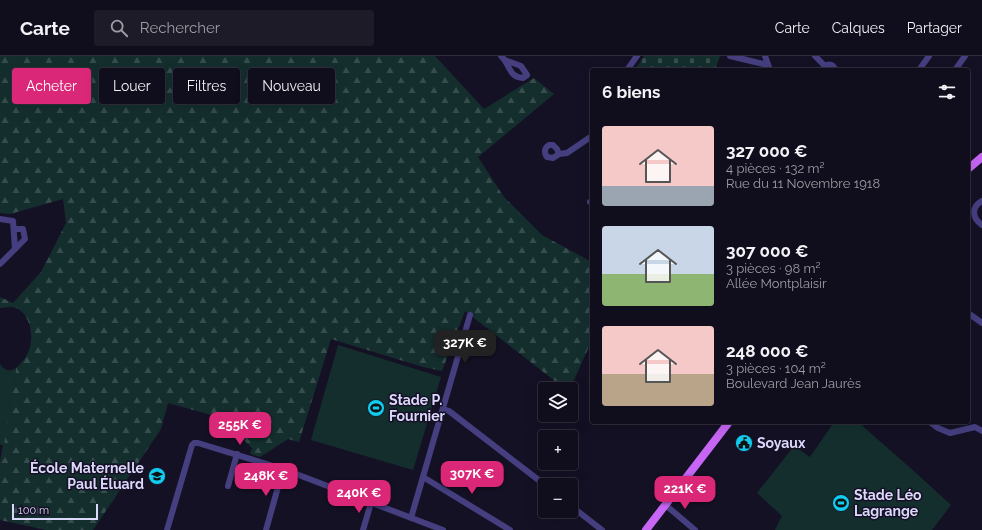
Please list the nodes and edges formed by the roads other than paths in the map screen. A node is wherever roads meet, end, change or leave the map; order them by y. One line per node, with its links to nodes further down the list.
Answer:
1 (637, 56): 7 (street)
2 (730, 56): 8 (street)
3 (765, 56): 8 (street)
4 (815, 56): 9 (street)
5 (929, 56): 11 (street)
6 (965, 56): 12 (street)
7 (628, 68)
8 (769, 68)
9 (824, 68): 10 (street)
10 (834, 68)
11 (920, 68)
12 (956, 68)
13 (590, 137): 14 (street)
14 (559, 154)
15 (982, 157): 16 (main road)
16 (970, 167)
17 (982, 201): 19 (street)
18 (0, 219): 20 (street)
19 (982, 225)
20 (14, 229): 21 (street); 21 (street)
21 (15, 248): 22 (street)
22 (0, 264)
23 (970, 314): 25 (street)
24 (470, 315): 26 (street)
25 (982, 323)
26 (443, 409): 32 (street); 33 (street)
27 (728, 424): 36 (main road)
28 (933, 424): 29 (street)
29 (982, 431)
30 (237, 454): 31 (street); 34 (street); 39 (street)
31 (283, 469): 35 (street); 40 (street)
32 (423, 477): 38 (street); 43 (street)
33 (538, 480)
34 (228, 486)
35 (371, 503): 38 (street); 41 (street)
36 (665, 506): 45 (main road); 46 (street)
37 (578, 511): 44 (street)
38 (411, 518): 42 (street)
39 (167, 530)
40 (266, 530)
41 (363, 530)
42 (443, 530)
43 (510, 530)
44 (602, 530)
45 (646, 530)
46 (695, 530)

